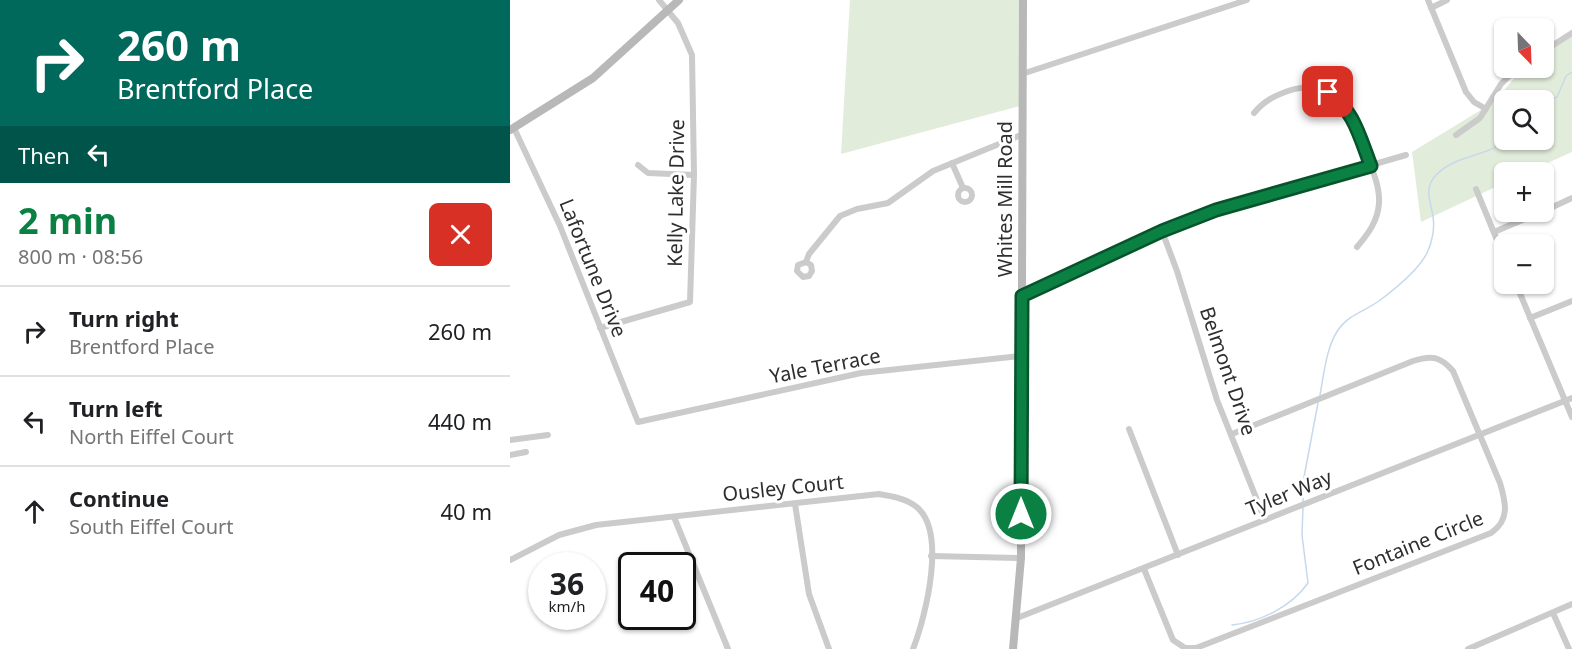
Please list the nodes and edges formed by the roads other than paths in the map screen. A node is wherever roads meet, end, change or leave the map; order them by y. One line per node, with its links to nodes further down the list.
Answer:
1 (659, 0): 8 (street, Kelly Lake Drive)
2 (679, 0): 8 (street)
3 (1023, 0): 11 (street, Whites Mill Road)
4 (1247, 0): 11 (street)
5 (1428, 0): 7 (street)
6 (1448, 0): 7 (street)
7 (1431, 8): 13 (street)
8 (668, 9): 15 (street); 22 (street, Kelly Lake Drive)
9 (1572, 33): 10 (street)
10 (1554, 45)
11 (1022, 74): 16 (street, Whites Mill Road)
12 (1507, 78): 13 (street)
13 (1486, 109): 17 (street)
14 (1254, 113): 21 (street)
15 (512, 129): 36 (street, Lafortune Drive)
16 (1021, 135): 19 (street); 33 (street, Whites Mill Road)
17 (1456, 135)
18 (1406, 155): 21 (street)
19 (952, 163): 23 (street); 31 (street)
20 (638, 165): 22 (street)
21 (1371, 166): 28 (street); 30 (street)
22 (694, 175): 36 (street, Kelly Lake Drive)
23 (963, 188)
24 (1476, 189): 29 (street)
25 (1572, 198): 26 (street)
26 (1554, 206)
27 (1517, 222): 29 (street)
28 (1162, 231): 33 (street); 42 (street, Belmont Drive)
29 (1494, 232)
30 (1357, 248)
31 (806, 262)
32 (1519, 294): 35 (street)
33 (1022, 296): 37 (street, Whites Mill Road)
34 (1572, 301): 35 (street)
35 (1530, 318): 38 (street)
36 (600, 328): 40 (street, Lafortune Drive)
37 (1020, 356): 40 (street, Yale Terrace); 53 (street, Whites Mill Road)
38 (1569, 400): 39 (street); 43 (street, Tyler Way)
39 (1572, 417)
40 (638, 422)
41 (1129, 429): 51 (street)
42 (1232, 434): 43 (street, Fontaine Circle); 50 (street, Belmont Drive)
43 (1480, 434): 50 (street, Tyler Way); 55 (street, Fontaine Circle)
44 (548, 435): 45 (street)
45 (510, 440)
46 (526, 452): 47 (street)
47 (510, 455)
48 (795, 504): 49 (street, Ousley Court); 52 (street, Ousley Court); 60 (street)
49 (674, 517): 54 (street, Ousley Court); 59 (street)
50 (1265, 520): 51 (street, Tyler Way)
51 (1178, 555): 55 (street, Tyler Way)
52 (931, 556): 53 (street); 61 (street, Ousley Court)
53 (1021, 558): 58 (street, Whites Mill Road)
54 (510, 560)
55 (1144, 569): 58 (street, Tyler Way)
56 (1572, 604): 57 (street)
57 (1553, 613): 63 (street); 64 (street)
58 (1017, 618): 62 (street, Whites Mill Road)
59 (728, 649)
60 (829, 649)
61 (914, 649)
62 (1013, 649)
63 (1468, 649)
64 (1569, 649)

